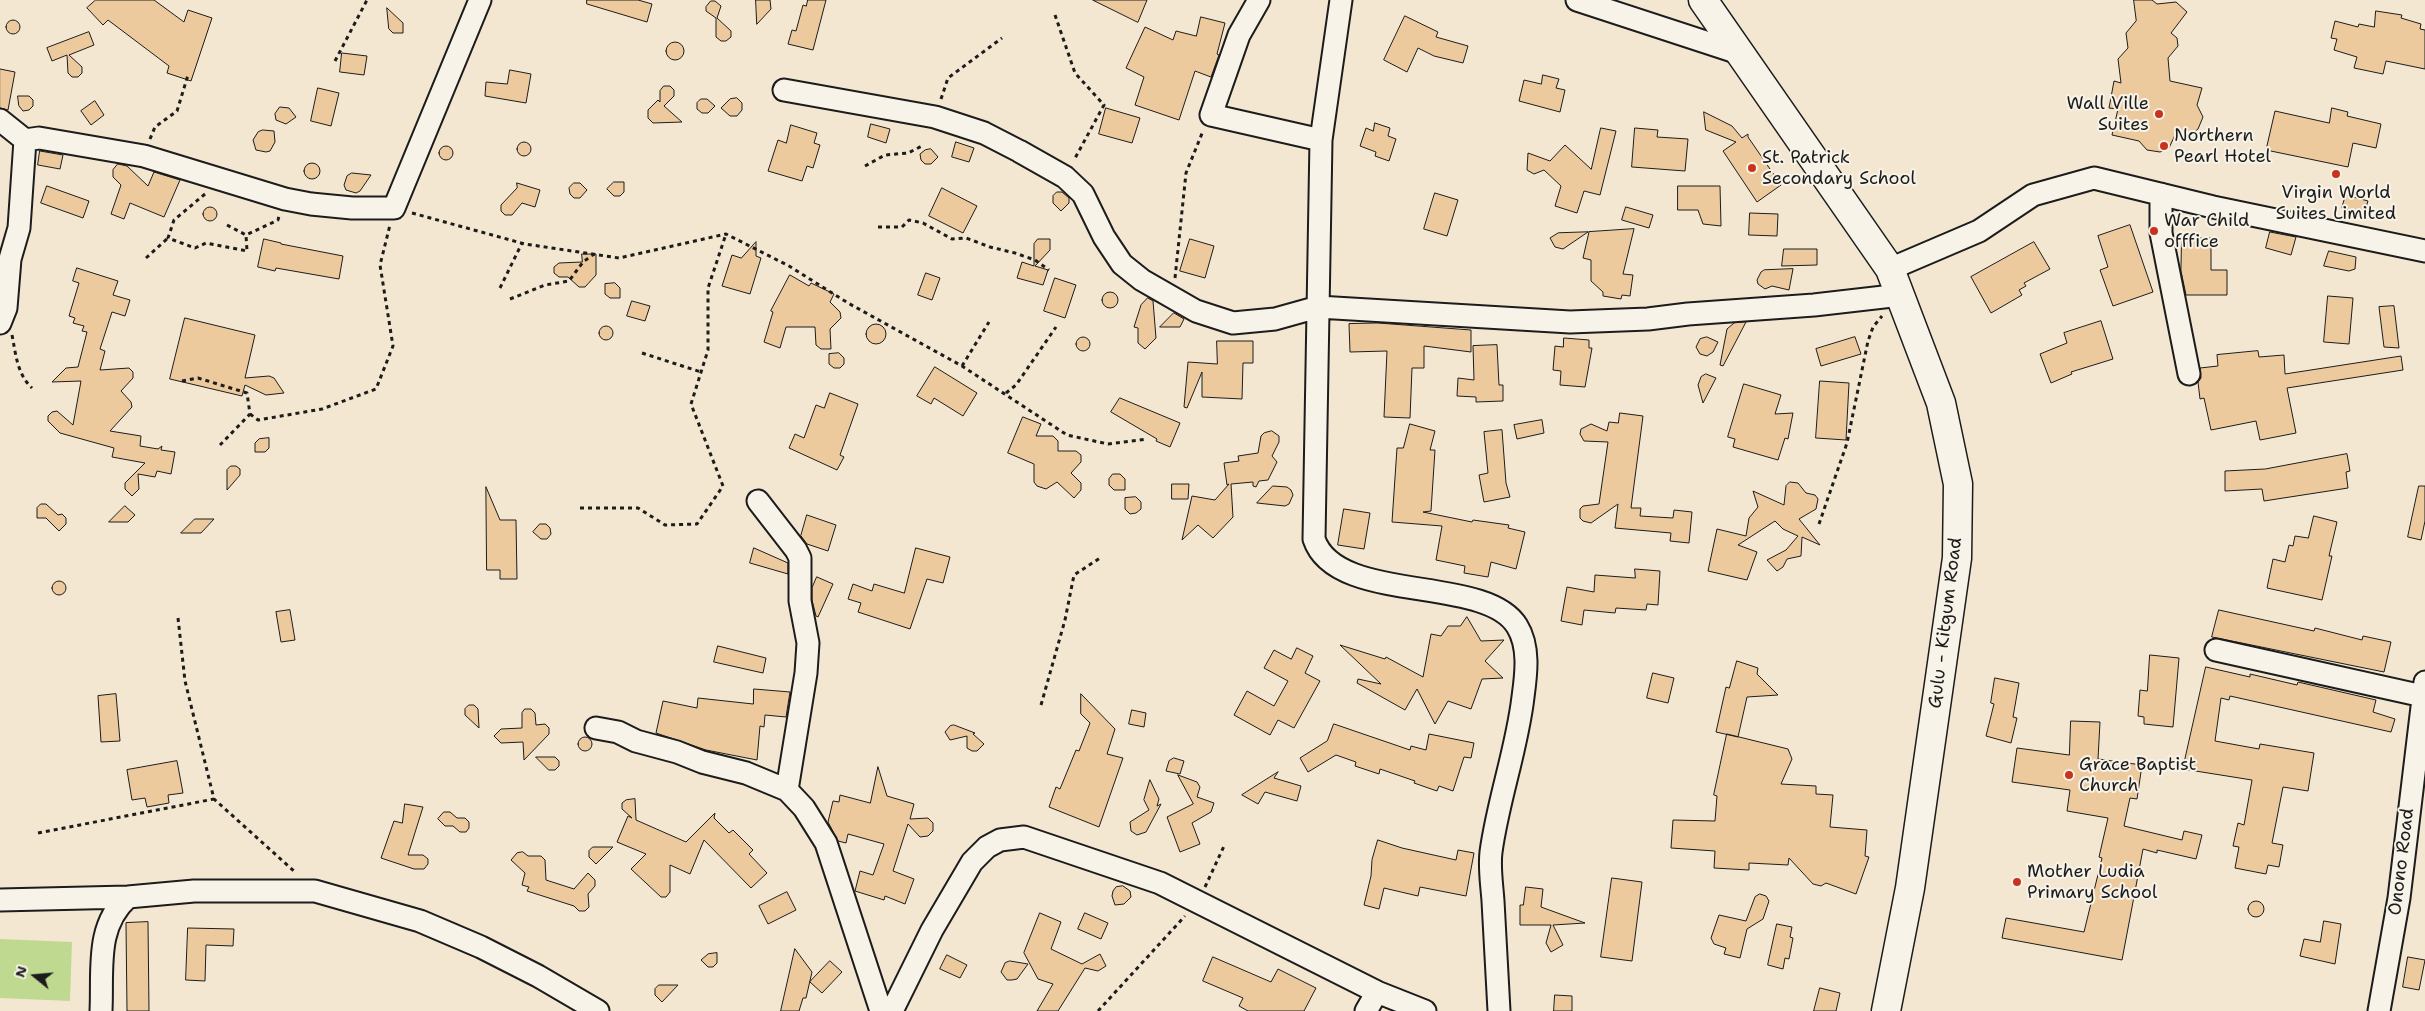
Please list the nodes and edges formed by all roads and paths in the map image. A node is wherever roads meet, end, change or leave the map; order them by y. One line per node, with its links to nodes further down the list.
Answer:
1 (367, 0): 10 (path)
2 (480, 0): 25 (street)
3 (1259, 0): 13 (street)
4 (1341, 0): 17 (street)
5 (1577, 0): 9 (street)
6 (1703, 0): 9 (main road, Gulu - Kitgum Road)
7 (1055, 15): 21 (path)
8 (1002, 38): 14 (path)
9 (1742, 54): 35 (main road, Gulu - Kitgum Road)
10 (335, 62)
11 (188, 75): 19 (path)
12 (784, 90): 14 (street)
13 (1211, 114): 17 (street); 40 (path)
14 (935, 117): 21 (street)
15 (0, 120): 16 (street)
16 (25, 140): 19 (street); 42 (street)
17 (1321, 140): 41 (street)
18 (924, 145): 20 (path)
19 (144, 156): 22 (street)
20 (865, 166)
21 (1065, 177): 40 (street)
22 (221, 180): 24 (street); 30 (path)
23 (2161, 194): 32 (street); 35 (street); 48 (street)
24 (285, 199): 25 (street); 28 (path)
25 (394, 208): 31 (path); 52 (path)
26 (227, 225): 28 (path)
27 (878, 227): 36 (path)
28 (246, 234): 30 (path)
29 (726, 234): 33 (path); 46 (path); 47 (path)
30 (168, 238): 34 (path)
31 (522, 244): 33 (path); 37 (path)
32 (2425, 252)
33 (594, 254): 39 (path)
34 (146, 258)
35 (1890, 269): 38 (main road, Gulu - Kitgum Road)
36 (1049, 270)
37 (500, 288)
38 (1901, 295): 41 (street); 57 (path); 81 (main road, Gulu - Kitgum Road)
39 (510, 299)
40 (1174, 299): 41 (street)
41 (1318, 307): 80 (street)
42 (3, 316): 50 (path)
43 (989, 322): 46 (path)
44 (1056, 327): 51 (path)
45 (642, 354): 47 (path)
46 (962, 366): 51 (path)
47 (701, 372): 56 (path)
48 (2189, 374)
49 (182, 381): 52 (path)
50 (32, 388)
51 (1006, 393): 53 (path)
52 (250, 414): 54 (path)
53 (1147, 439)
54 (220, 445)
55 (758, 501): 64 (street)
56 (580, 508)
57 (1819, 524)
58 (1100, 558): 62 (path)
59 (178, 618): 65 (path)
60 (2216, 650): 61 (street)
61 (2424, 689): 82 (street, Onono Road)
62 (1041, 705)
63 (596, 728): 64 (street)
64 (787, 790): 75 (street)
65 (214, 798): 66 (path); 68 (path)
66 (38, 833)
67 (1225, 844): 71 (path)
68 (315, 891): 69 (street); 74 (street)
69 (128, 896): 70 (street); 73 (street)
70 (0, 900)
71 (1198, 901): 72 (street); 76 (street); 77 (path)
72 (1377, 992): 78 (street); 79 (street)
73 (101, 1011)
74 (598, 1011)
75 (881, 1011)
76 (892, 1011)
77 (1098, 1011)
78 (1366, 1011)
79 (1425, 1011)
80 (1499, 1011)
81 (1886, 1011)
82 (2379, 1011)

